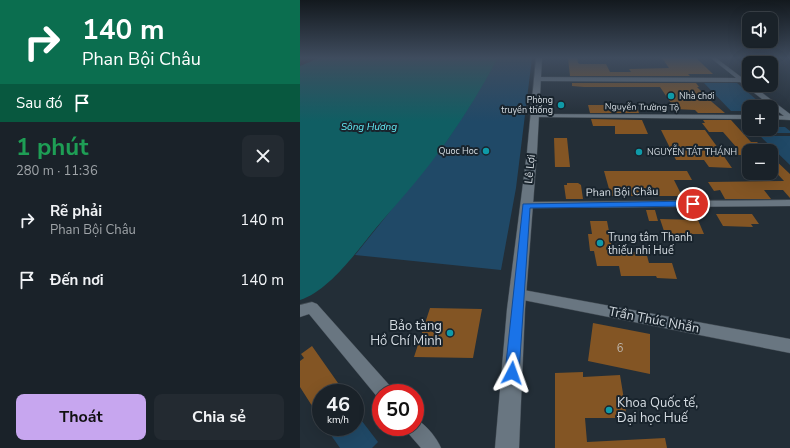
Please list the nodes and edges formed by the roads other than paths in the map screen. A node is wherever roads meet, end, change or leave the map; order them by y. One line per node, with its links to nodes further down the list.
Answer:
1 (537, 80): 2 (street); 3 (main road, Lê Lợi)
2 (741, 80): 6 (street)
3 (534, 115): 4 (street, Nguyễn Trường Tộ); 8 (main road, Lê Lợi)
4 (742, 117)
5 (778, 117): 6 (street)
6 (790, 117)
7 (790, 203): 8 (street, Phan Bội Châu)
8 (526, 206): 9 (main road, Lê Lợi)
9 (518, 294): 11 (street, Trần Thúc Nhẫn); 15 (main road, Lê Lợi)
10 (306, 309): 12 (street)
11 (790, 346)
12 (377, 384)
13 (422, 436): 14 (street)
14 (432, 448)
15 (507, 448)

